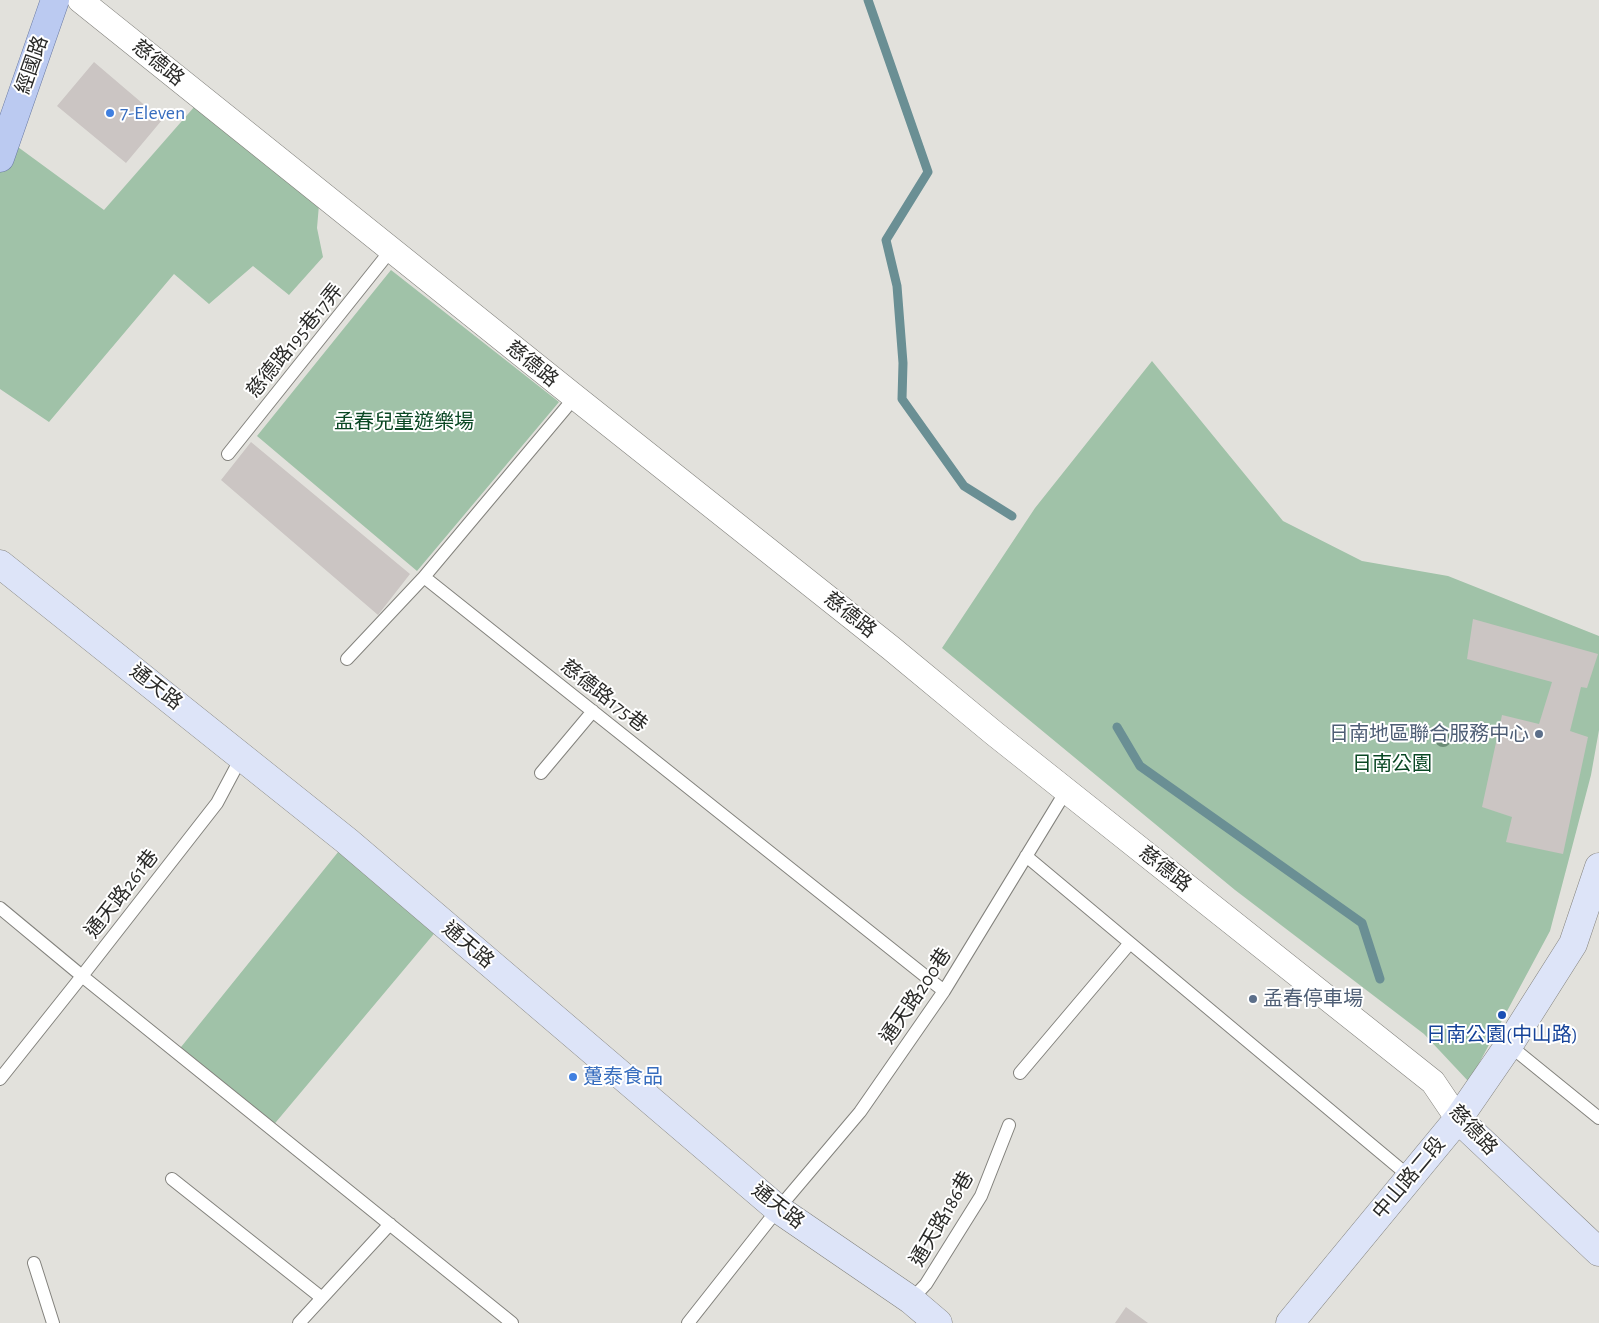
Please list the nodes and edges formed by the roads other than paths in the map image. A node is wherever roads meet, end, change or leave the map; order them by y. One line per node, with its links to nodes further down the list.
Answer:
1 (55, 0): 3 (main road, 經國路)
2 (80, 0): 4 (street, 慈德路)
3 (0, 158)
4 (392, 250): 5 (street, 慈德路); 6 (lane, 慈德路195巷17弄)
5 (575, 398): 8 (lane); 13 (street, 慈德路)
6 (228, 454)
7 (0, 564): 11 (main road, 通天路)
8 (424, 577): 9 (lane); 10 (lane, 慈德路175巷)
9 (347, 659)
10 (593, 711): 12 (lane); 19 (lane, 慈德路175巷)
11 (242, 756): 18 (lane, 通天路261巷); 28 (main road, 通天路)
12 (541, 773)
13 (1066, 791): 14 (lane, 通天路200巷); 24 (street, 慈德路)
14 (1026, 856): 17 (lane); 19 (lane, 通天路200巷)
15 (1599, 868): 20 (main road, 中山路二段)
16 (4, 912): 18 (lane)
17 (1130, 943): 21 (lane); 26 (lane)
18 (82, 976): 22 (lane, 通天路261巷); 29 (lane)
19 (944, 991): 28 (lane, 通天路200巷)
20 (1509, 1045): 23 (lane); 24 (main road, 中山路二段)
21 (1020, 1073)
22 (0, 1080)
23 (1599, 1118)
24 (1458, 1119): 26 (main road, 中山路二段); 30 (main road, 慈德路)
25 (1008, 1125): 33 (lane, 通天路186巷)
26 (1410, 1177): 39 (main road, 中山路二段)
27 (172, 1179): 32 (lane)
28 (778, 1209): 33 (main road, 通天路); 37 (lane, 通天路200巷)
29 (390, 1224): 32 (lane); 36 (lane)
30 (1599, 1252)
31 (34, 1263): 34 (lane)
32 (322, 1298): 35 (lane)
33 (912, 1300): 38 (main road, 通天路)
34 (53, 1323)
35 (299, 1323)
36 (512, 1323)
37 (688, 1323)
38 (938, 1323)
39 (1290, 1323)

